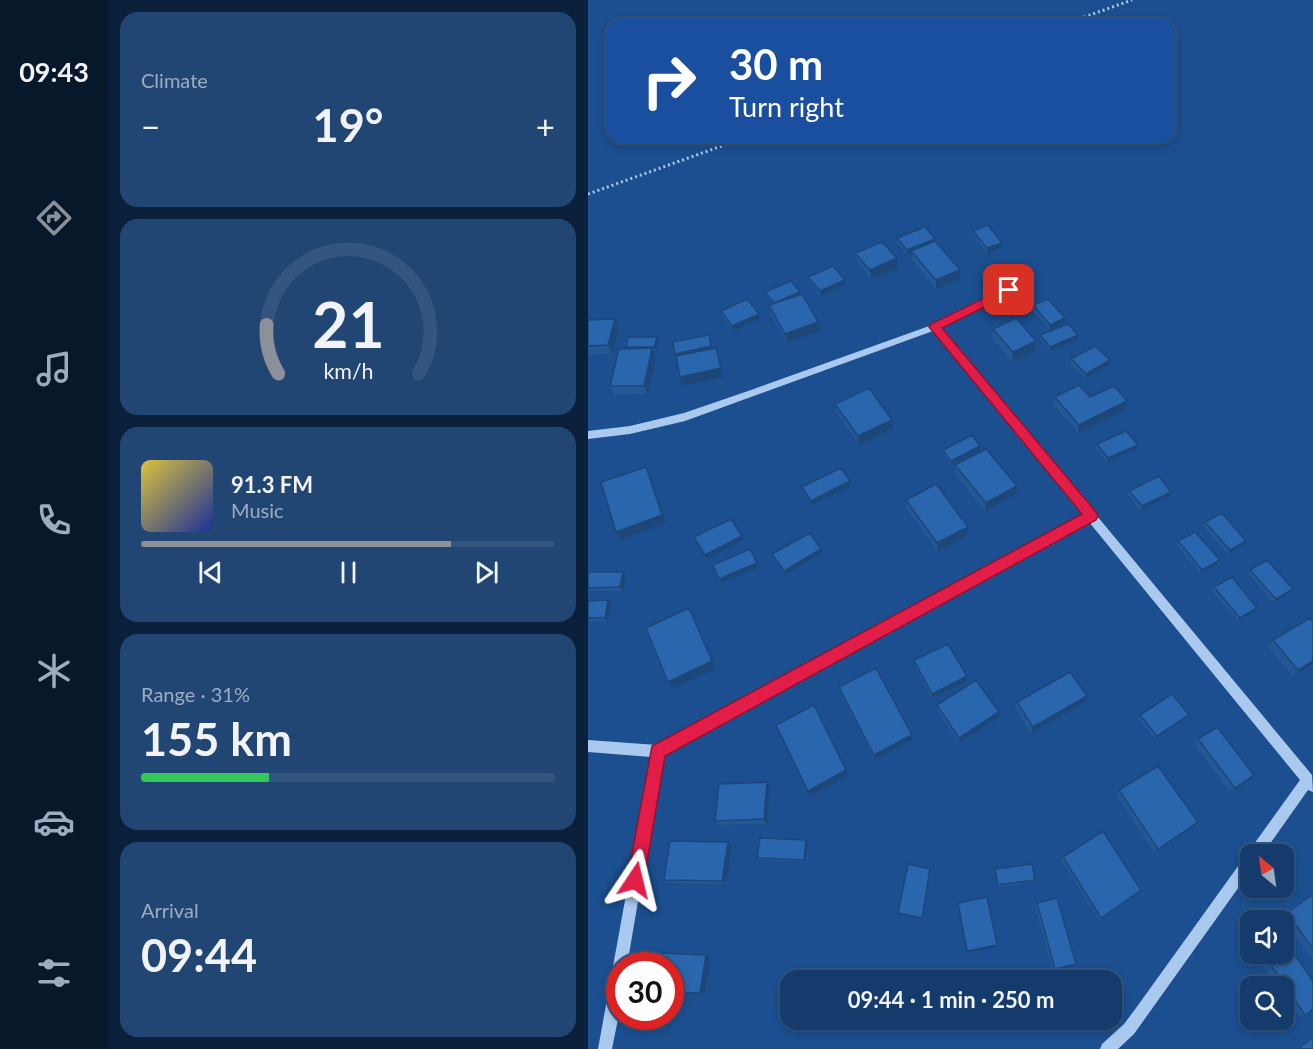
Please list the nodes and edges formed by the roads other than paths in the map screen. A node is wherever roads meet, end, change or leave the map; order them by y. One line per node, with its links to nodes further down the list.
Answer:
1 (1028, 281): 2 (street)
2 (935, 327): 3 (street); 4 (street)
3 (588, 435)
4 (1091, 516): 6 (street); 7 (street)
5 (588, 747): 6 (street)
6 (658, 751): 10 (street)
7 (1310, 782): 8 (street)
8 (1262, 844)
9 (1240, 874): 13 (street)
10 (623, 952)
11 (609, 1030): 12 (street)
12 (605, 1049)
13 (1107, 1049)

